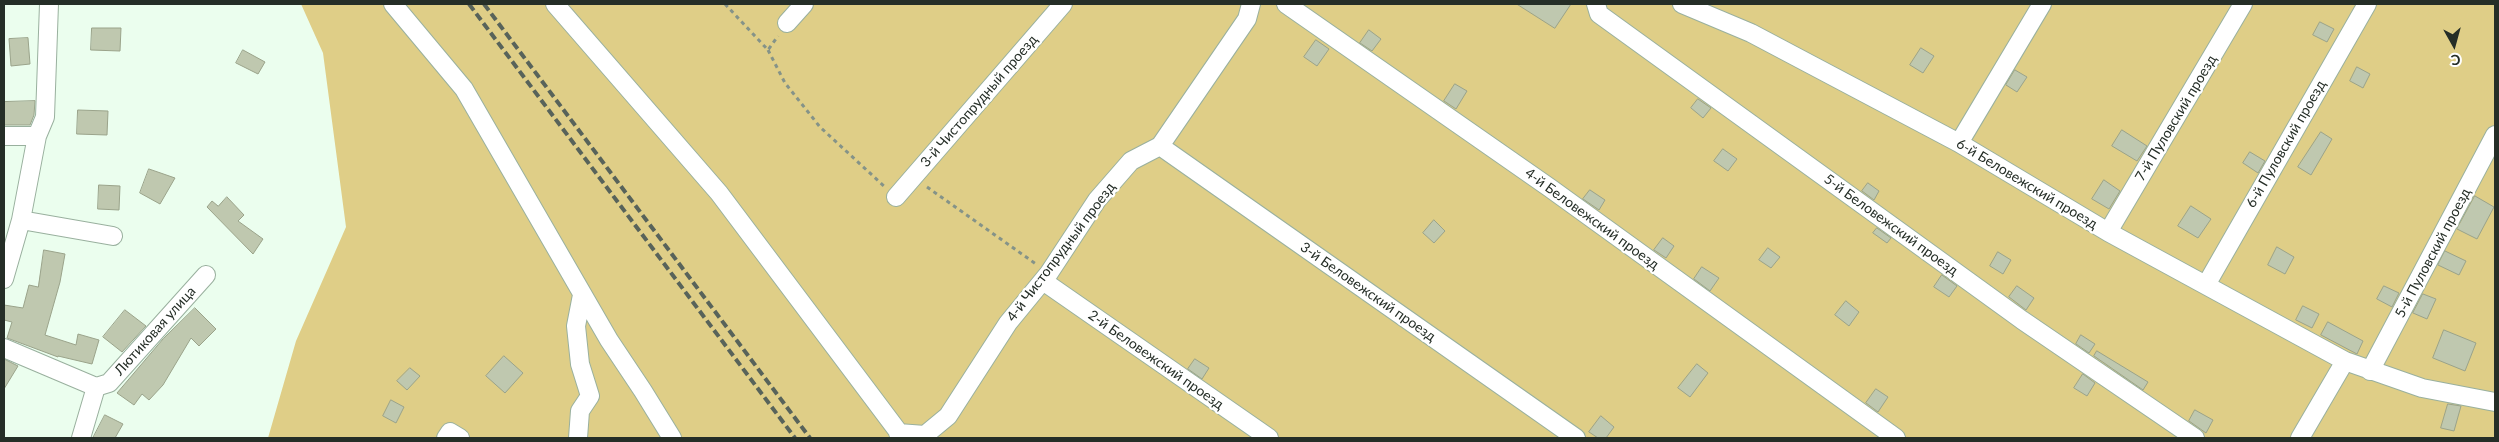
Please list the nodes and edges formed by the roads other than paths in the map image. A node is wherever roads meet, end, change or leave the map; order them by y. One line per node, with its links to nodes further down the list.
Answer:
1 (49, 4): 16 (street)
2 (393, 4): 27 (street)
3 (556, 4): 33 (street)
4 (804, 4): 13 (street)
5 (1063, 4): 19 (street, 3-й Чистопрудный проезд)
6 (1251, 4): 18 (street, 4-й Чистопрудный проезд)
7 (1286, 4): 39 (street, 4-й Беловежский проезд)
8 (1596, 4): 40 (street, 5-й Беловежский проезд)
9 (1682, 4): 17 (street, 6-й Беловежский проезд)
10 (2042, 4): 17 (street)
11 (2243, 4): 21 (street, 7-й Пуловский проезд)
12 (2367, 4): 26 (street, 6-й Пуловский проезд)
13 (787, 23)
14 (2495, 135): 30 (street, 5-й Пуловский проезд)
15 (4, 136): 16 (street)
16 (37, 136): 20 (street)
17 (1958, 143): 21 (street, 6-й Беловежский проезд)
18 (1160, 146): 24 (street, 4-й Чистопрудный проезд); 38 (street, 3-й Беловежский проезд)
19 (896, 197)
20 (21, 220): 22 (street); 25 (street)
21 (2108, 232): 26 (street, 6-й Беловежский проезд)
22 (113, 236)
23 (206, 275): 31 (street, Лютиковая улица)
24 (1046, 277): 33 (street, 4-й Чистопрудный проезд); 37 (street, 2-й Беловежский проезд)
25 (4, 280)
26 (2206, 285): 29 (street, 6-й Беловежский проезд)
27 (582, 295): 35 (street); 36 (street)
28 (4, 348): 31 (street)
29 (2344, 361): 30 (street, 6-й Беловежский проезд); 41 (street)
30 (2370, 371): 32 (street, 6-й Беловежский проезд)
31 (96, 387): 34 (street)
32 (2495, 402)
33 (901, 436)
34 (81, 438)
35 (578, 438)
36 (672, 438)
37 (1269, 438)
38 (1576, 438)
39 (1896, 438)
40 (2195, 438)
41 (2300, 438)

